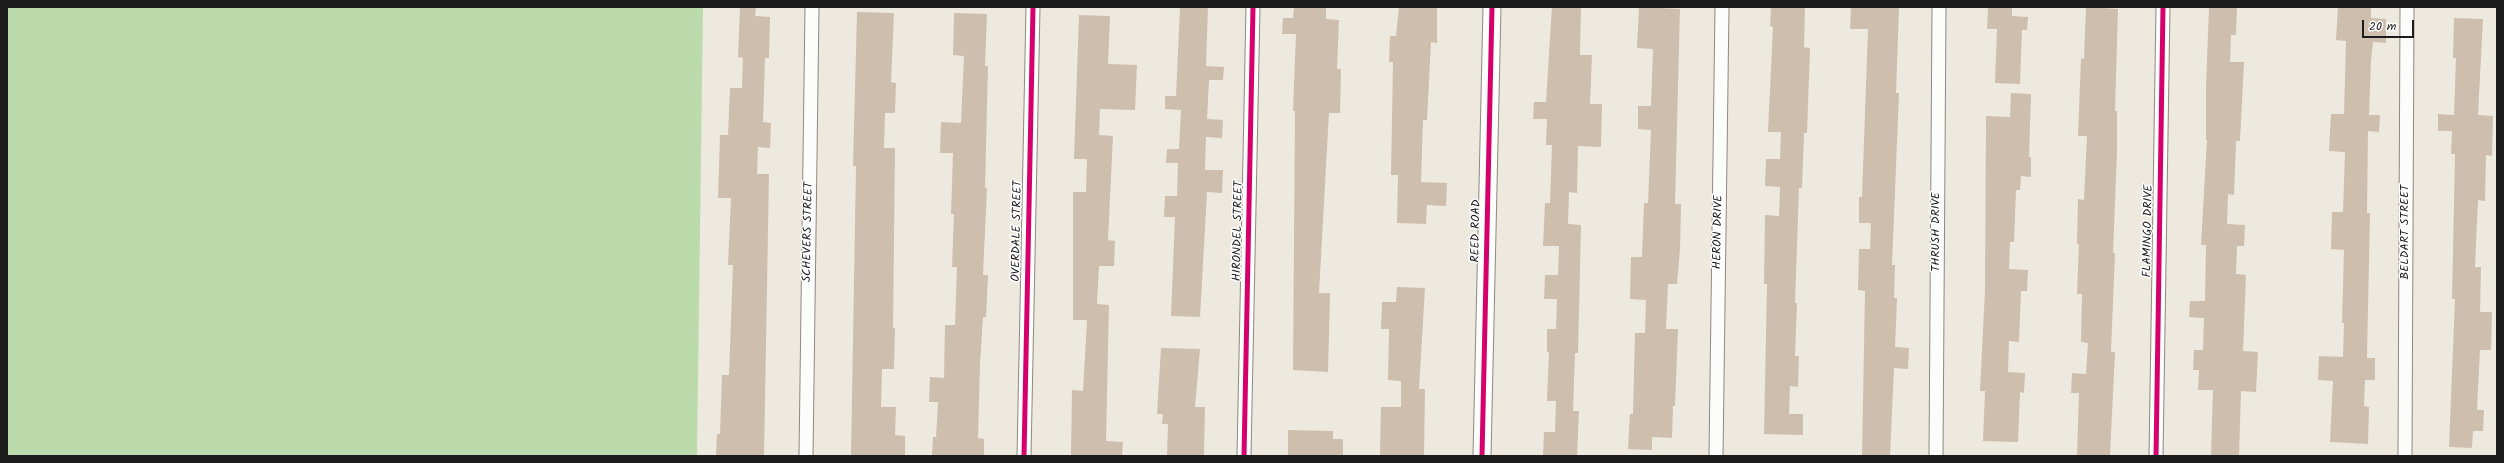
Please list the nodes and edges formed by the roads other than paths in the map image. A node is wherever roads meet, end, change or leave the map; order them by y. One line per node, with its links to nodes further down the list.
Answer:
1 (812, 7): 9 (street, SCHEVERS STREET)
2 (1033, 7): 10 (street, OVERDALE STREET)
3 (1253, 7): 11 (street, HIRONDEL STREET)
4 (1492, 7): 12 (street, REED ROAD)
5 (1722, 7): 13 (street, HERON DRIVE)
6 (1939, 7): 14 (street, THRUSH DRIVE)
7 (2163, 7): 15 (street, FLAMINGO DRIVE)
8 (2407, 7): 16 (street, BELDART STREET)
9 (806, 456)
10 (1024, 456)
11 (1244, 456)
12 (1482, 456)
13 (1716, 456)
14 (1936, 456)
15 (2156, 456)
16 (2406, 456)

